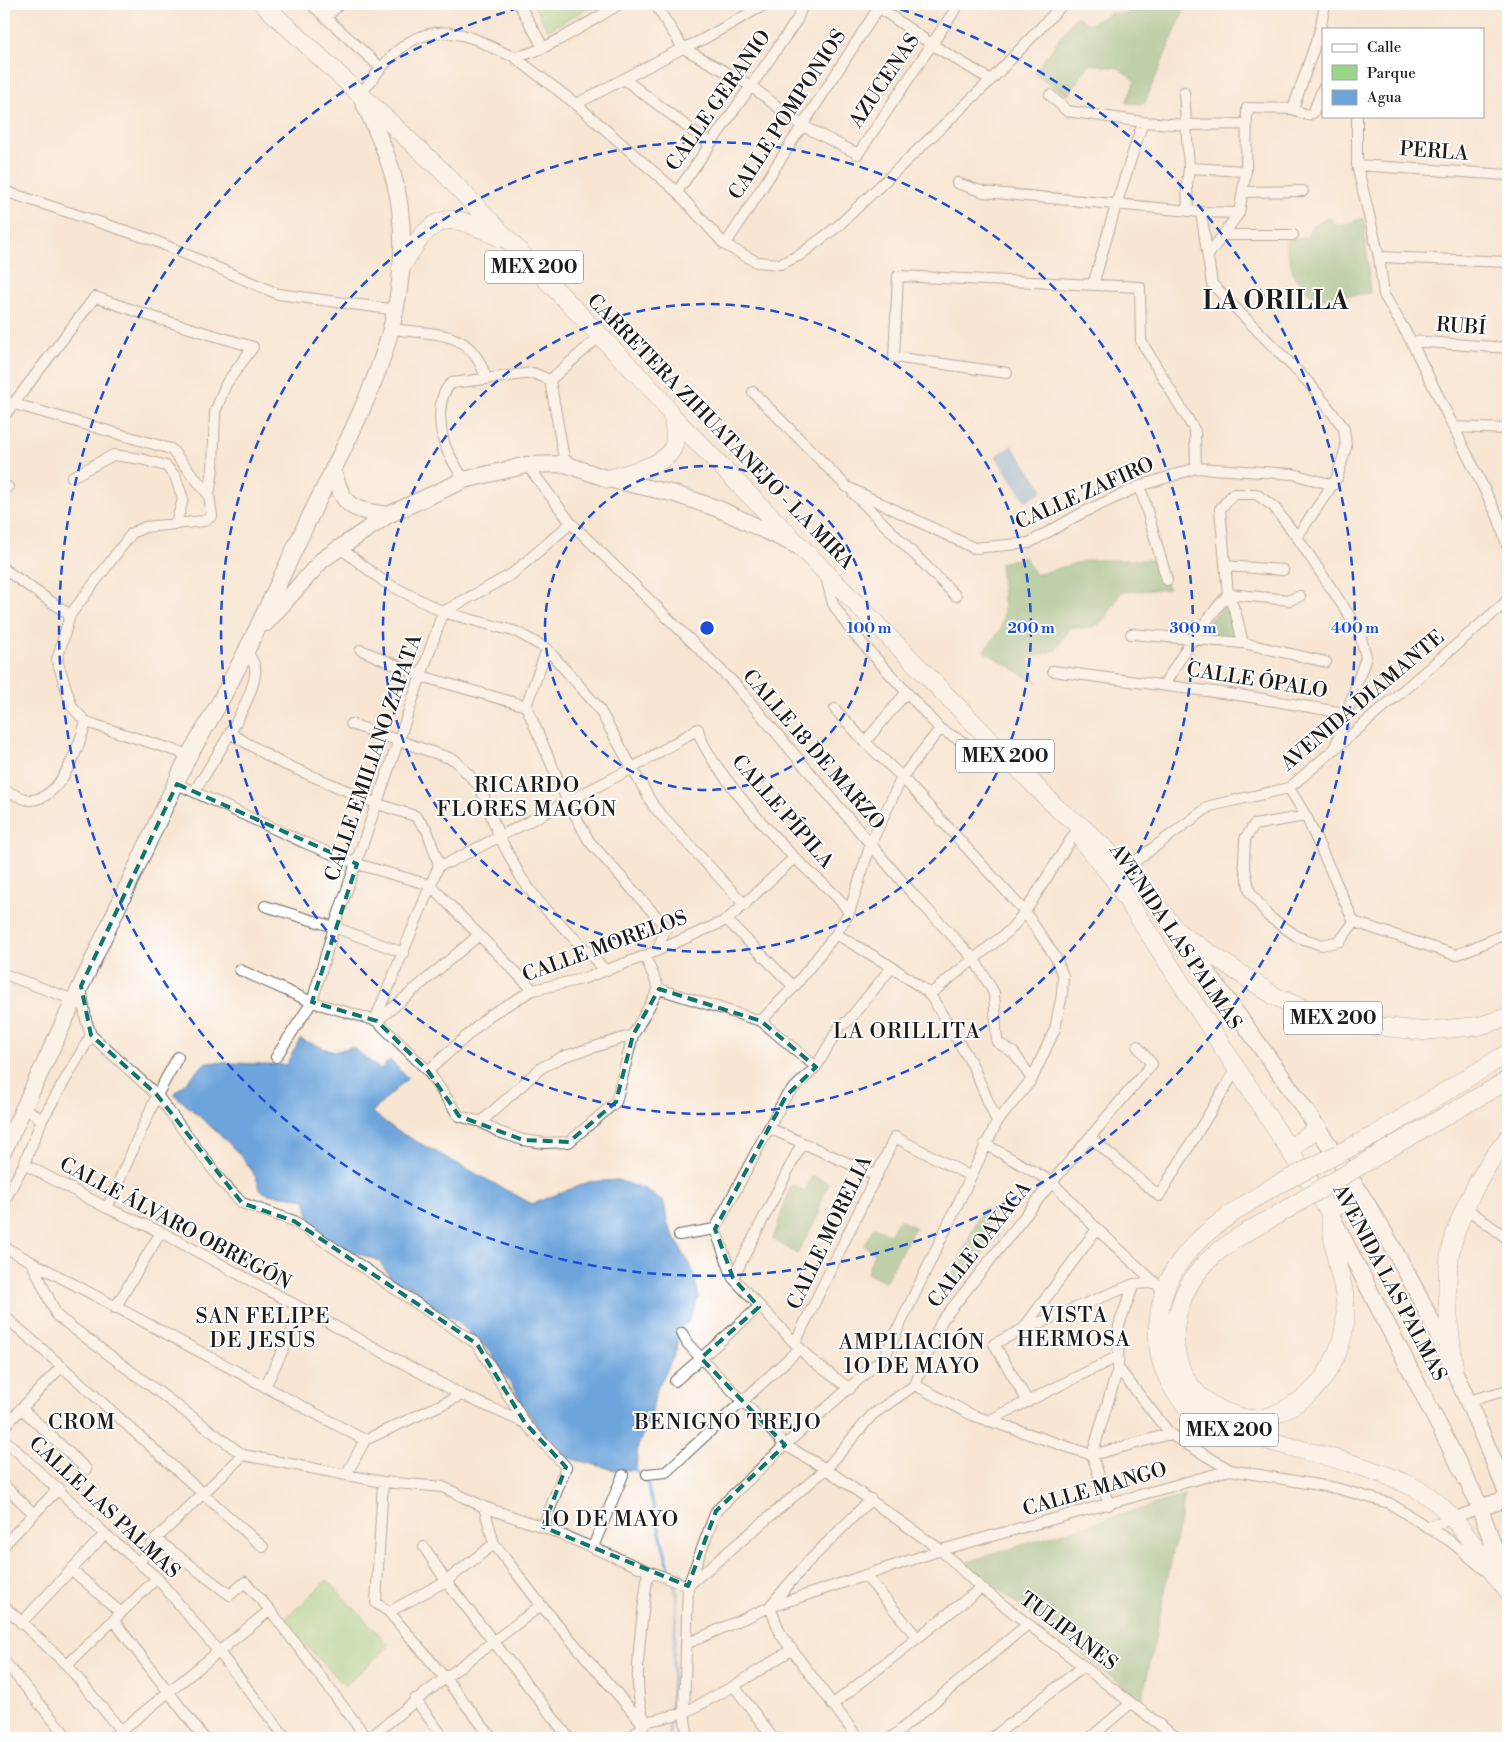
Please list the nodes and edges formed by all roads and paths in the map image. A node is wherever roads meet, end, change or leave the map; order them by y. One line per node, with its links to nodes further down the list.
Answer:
1 (262, 4): 24 (highway, CARRETERA ZIHUATANEJO - LA MIRA / MEX 200)
2 (311, 4): 13 (street)
3 (340, 4): 13 (street)
4 (519, 4): 15 (street)
5 (620, 4): 15 (street)
6 (655, 4): 16 (street)
7 (766, 4): 16 (street)
8 (803, 4): 21 (street, CALLE GERANIO)
9 (959, 4): 14 (street, AZUCENAS)
10 (1062, 4): 20 (street)
11 (1325, 4): 27 (street)
12 (878, 5): 14 (street); 31 (street, CALLE POMPONIOS)
13 (325, 18): 18 (street)
14 (931, 44): 20 (street); 31 (street, AZUCENAS)
15 (543, 47): 17 (street)
16 (683, 48): 19 (street); 21 (street)
17 (513, 56): 18 (street); 26 (street)
18 (381, 68): 24 (street)
19 (624, 78): 26 (street); 33 (street)
20 (991, 80): 50 (street)
21 (750, 86): 31 (street); 33 (street, CALLE GERANIO)
22 (1322, 91): 27 (street)
23 (1184, 92): 32 (street)
24 (360, 95): 49 (highway, CARRETERA ZIHUATANEJO - LA MIRA / MEX 200); 54 (main road)
25 (1050, 95): 29 (street)
26 (576, 104): 41 (street)
27 (1293, 109): 30 (street)
28 (1357, 118): 34 (street)
29 (1143, 122): 32 (street); 43 (street)
30 (1246, 124): 32 (street); 36 (street)
31 (801, 125): 50 (street, CALLE POMPONIOS)
32 (1186, 125): 35 (street)
33 (710, 144): 41 (street, CALLE GERANIO)
34 (1357, 165): 37 (street, PERLA); 52 (street)
35 (1189, 168): 36 (street); 44 (street)
36 (1246, 171): 42 (street)
37 (1508, 175)
38 (957, 183): 43 (street)
39 (4, 191): 56 (street)
40 (1303, 191): 42 (street)
41 (677, 192): 50 (street)
42 (1243, 192): 46 (street)
43 (1116, 205): 44 (street); 55 (street)
44 (1188, 211): 45 (street)
45 (1201, 212): 46 (street); 51 (street)
46 (1239, 213): 47 (street)
47 (1224, 235): 48 (street); 51 (street)
48 (1293, 235)
49 (511, 242): 54 (highway); 58 (highway, CARRETERA ZIHUATANEJO - LA MIRA / MEX 200)
50 (725, 246)
51 (1209, 254): 77 (street)
52 (1379, 257): 53 (street); 59 (street)
53 (1508, 262)
54 (401, 268): 56 (main road)
55 (1093, 285): 61 (street); 73 (street)
56 (397, 310): 57 (main road)
57 (391, 329): 62 (street); 72 (main road)
58 (600, 336): 63 (street); 67 (highway, CARRETERA ZIHUATANEJO - LA MIRA / MEX 200)
59 (1411, 341): 60 (street, RUBÍ); 68 (street)
60 (1508, 348)
61 (1006, 374)
62 (486, 379): 63 (street); 76 (street)
63 (550, 380): 70 (street)
64 (753, 392): 79 (street, CALLE ZAFIRO)
65 (9, 402): 66 (street); 80 (street); 80 (street)
66 (4, 416)
67 (673, 417): 75 (highway); 86 (highway, CARRETERA ZIHUATANEJO - LA MIRA / MEX 200)
68 (1453, 427): 69 (street); 82 (street)
69 (1508, 430)
70 (565, 464): 71 (main road); 75 (main road)
71 (527, 466): 76 (main road); 83 (street, CALLE 18 DE MARZO)
72 (333, 468): 81 (main road); 102 (main road)
73 (1196, 468): 77 (street, CALLE ZAFIRO); 78 (street, CALLE ZAFIRO)
74 (72, 477): 84 (street)
75 (608, 479): 86 (main road)
76 (464, 480): 81 (main road)
77 (1333, 485): 85 (street)
78 (1140, 486): 79 (street, CALLE ZAFIRO); 93 (street)
79 (847, 487): 95 (street)
80 (209, 496): 84 (street)
81 (388, 515): 87 (main road)
82 (1503, 517): 88 (street)
83 (571, 523): 98 (street); 135 (street, CALLE 18 DE MARZO)
84 (176, 524): 99 (street)
85 (1297, 537): 89 (street, CALLE ÓPALO); 113 (street, CALLE ÓPALO)
86 (800, 547): 92 (highway, CARRETERA ZIHUATANEJO - LA MIRA / MEX 200)
87 (340, 548): 98 (street); 102 (main road)
88 (1508, 548)
89 (1225, 566): 91 (street); 94 (street, CALLE ÓPALO)
90 (4, 569): 99 (street)
91 (1284, 570)
92 (825, 574): 110 (street); 123 (highway, CARRETERA ZIHUATANEJO - LA MIRA / MEX 200)
93 (1167, 580)
94 (1228, 594): 96 (street); 101 (street, CALLE ÓPALO); 103 (street, CALLE ÓPALO)
95 (956, 596)
96 (1300, 596)
97 (1507, 603): 120 (street, AVENIDA DIAMANTE)
98 (443, 612): 104 (street); 108 (street, CALLE EMILIANO ZAPATA)
99 (70, 615): 114 (street)
100 (1131, 634): 101 (street)
101 (1192, 638): 103 (street); 109 (street, CALLE ÓPALO)
102 (250, 643): 117 (street); 121 (main road)
103 (1243, 643): 106 (street)
104 (547, 649): 111 (street); 122 (street)
105 (361, 650): 108 (street)
106 (1326, 662)
107 (1053, 671): 109 (street, CALLE ÓPALO)
108 (421, 676): 111 (street); 118 (street, CALLE EMILIANO ZAPATA)
109 (1164, 685): 113 (street, CALLE ÓPALO)
110 (906, 693): 116 (street); 119 (street)
111 (526, 706): 129 (street)
112 (835, 709): 119 (street)
113 (1345, 713): 120 (street, CALLE ÓPALO)
114 (86, 722): 121 (street); 127 (street)
115 (351, 724): 118 (street)
116 (940, 728): 123 (street); 124 (street)
117 (230, 733): 128 (street); 130 (street)
118 (399, 741): 130 (street, CALLE EMILIANO ZAPATA); 134 (street)
119 (865, 742): 124 (street)
120 (1335, 748): 126 (street, AVENIDA DIAMANTE)
121 (189, 754): 125 (main road)
122 (631, 769): 129 (street); 136 (street, CALLE PÍPILA); 141 (street)
123 (1024, 775): 131 (highway, CARRETERA ZIHUATANEJO - LA MIRA / MEX 200)
124 (902, 777): 135 (street); 143 (street)
125 (177, 784): 128 (street); 163 (main road)
126 (1289, 788): 132 (street); 139 (street, AVENIDA DIAMANTE)
127 (4, 790)
128 (194, 792): 137 (street)
129 (568, 802): 134 (street); 152 (street)
130 (378, 804): 137 (street, CALLE EMILIANO ZAPATA); 138 (street)
131 (1058, 809): 133 (highway, AVENIDA LAS PALMAS / MEX 200)
132 (1306, 816): 146 (street); 146 (street)
133 (1079, 830): 139 (highway, AVENIDA LAS PALMAS / MEX 200); 143 (street)
134 (499, 836): 138 (street); 157 (street)
135 (871, 843): 144 (street); 155 (street, CALLE 18 DE MARZO)
136 (794, 858): 141 (street, CALLE MORELOS); 144 (street, CALLE PÍPILA)
137 (357, 864): 140 (street); 147 (street, CALLE EMILIANO ZAPATA)
138 (439, 865): 140 (street)
139 (1120, 873): 148 (highway, AVENIDA LAS PALMAS / MEX 200); 176 (highway, AVENIDA LAS PALMAS / MEX 200)
140 (430, 885): 151 (street); 153 (street)
141 (745, 905): 145 (street, CALLE MORELOS)
142 (265, 906): 147 (street)
143 (1025, 912): 155 (street); 178 (street)
144 (849, 913): 150 (street)
145 (727, 920): 152 (street, CALLE MORELOS); 160 (street)
146 (1354, 922): 149 (street)
147 (334, 927): 153 (street); 165 (street, CALLE EMILIANO ZAPATA)
148 (1179, 933): 166 (highway, MEX 200); 186 (main road, AVENIDA LAS PALMAS)
149 (1508, 933)
150 (836, 934): 156 (street); 160 (street)
151 (480, 935): 162 (street); 167 (street)
152 (657, 951): 154 (street, CALLE MORELOS)
153 (404, 953): 167 (street)
154 (645, 956): 157 (street, CALLE MORELOS); 161 (street)
155 (974, 959): 164 (street); 178 (street, CALLE 18 DE MARZO)
156 (892, 967): 164 (street); 175 (street)
157 (604, 969): 162 (street, CALLE MORELOS)
158 (240, 970): 165 (street)
159 (4, 974): 163 (street)
160 (794, 987): 168 (street)
161 (659, 989): 168 (street); 170 (street)
162 (533, 990): 177 (street, CALLE MORELOS)
163 (78, 993): 169 (street); 181 (main road)
164 (930, 994): 184 (street)
165 (312, 1002): 167 (street); 174 (street, CALLE EMILIANO ZAPATA)
166 (1508, 1017)
167 (376, 1021): 177 (street)
168 (761, 1021): 175 (street)
169 (91, 1035): 180 (street); 182 (street)
170 (633, 1035): 183 (street); 183 (street)
171 (1137, 1046): 187 (street, CALLE OAXACA)
172 (1508, 1053): 211 (highway, MEX 200, bridge)
173 (178, 1057): 180 (street)
174 (276, 1057)
175 (816, 1068): 185 (street)
176 (1237, 1068): 187 (street); 191 (highway, AVENIDA LAS PALMAS / MEX 200)
177 (428, 1071): 183 (street)
178 (1032, 1079): 184 (street)
179 (1508, 1080): 201 (highway, bridge)
180 (157, 1095): 199 (street); 235 (street)
181 (24, 1107): 182 (street); 192 (main road)
182 (42, 1120): 193 (street)
183 (480, 1122)
184 (997, 1122): 190 (street)
185 (769, 1128): 189 (street); 202 (street)
186 (1318, 1128): 191 (highway); 197 (main road, AVENIDA LAS PALMAS)
187 (1090, 1137): 196 (street, CALLE OAXACA)
188 (1508, 1138): 200 (highway)
189 (802, 1143): 194 (street); 209 (street)
190 (985, 1144): 195 (street); 196 (street)
191 (1289, 1149): 201 (highway, AVENIDA LAS PALMAS / MEX 200)
192 (4, 1150)
193 (24, 1164): 198 (street); 199 (street, CALLE ÁLVARO OBREGÓN)
194 (877, 1176): 195 (street, CALLE MORELIA); 218 (street, CALLE MORELIA)
195 (970, 1176): 227 (street)
196 (1052, 1182): 203 (street); 225 (street, CALLE OAXACA)
197 (1359, 1193): 201 (highway); 222 (main road, AVENIDA LAS PALMAS)
198 (4, 1202)
199 (107, 1208): 204 (street, CALLE ÁLVARO OBREGÓN)
200 (1466, 1208): 206 (street); 222 (highway)
201 (1329, 1211): 257 (main road, AVENIDA LAS PALMAS)
202 (716, 1229): 205 (street); 209 (street)
203 (1098, 1230): 211 (street); 216 (street)
204 (161, 1232): 213 (street); 214 (street, CALLE ÁLVARO OBREGÓN)
205 (679, 1235)
206 (1508, 1239)
207 (4, 1248): 208 (street)
208 (33, 1265): 213 (street); 241 (street)
209 (732, 1278): 212 (street)
210 (1134, 1284): 211 (street); 216 (street); 219 (street)
211 (1158, 1287): 259 (highway, MEX 200)
212 (759, 1307): 218 (street); 220 (street)
213 (115, 1308): 226 (street)
214 (302, 1310): 226 (street); 229 (street, CALLE ÁLVARO OBREGÓN)
215 (4, 1316): 221 (street)
216 (1023, 1329): 232 (street)
217 (682, 1333): 220 (street, TULIPANES)
218 (798, 1346): 227 (street); 231 (street)
219 (1117, 1356): 223 (street); 232 (street)
220 (701, 1358): 224 (street); 231 (street, TULIPANES)
221 (62, 1366): 233 (street); 252 (street)
222 (1454, 1367): 230 (main road, AVENIDA LAS PALMAS)
223 (1118, 1368): 237 (street); 242 (street)
224 (675, 1381)
225 (915, 1385): 234 (street); 244 (street)
226 (265, 1387): 238 (street)
227 (850, 1388): 240 (street)
228 (1508, 1390): 230 (street)
229 (462, 1395): 235 (street, CALLE ÁLVARO OBREGÓN); 238 (street)
230 (1468, 1401): 253 (main road, AVENIDA LAS PALMAS)
231 (743, 1402): 240 (street, TULIPANES); 247 (street)
232 (1028, 1402): 234 (street)
233 (21, 1408): 236 (street); 243 (street)
234 (988, 1421): 242 (street)
235 (525, 1423): 260 (street)
236 (4, 1427)
237 (1170, 1434): 242 (street); 245 (street)
238 (365, 1440): 246 (street)
239 (6, 1445): 251 (street, CALLE LAS PALMAS)
240 (785, 1445): 244 (street, TULIPANES); 276 (street)
241 (243, 1455): 246 (street); 252 (street)
242 (1092, 1455): 255 (street)
243 (86, 1469)
244 (826, 1469): 254 (street, TULIPANES); 276 (street)
245 (1230, 1470): 255 (street, CALLE MANGO); 261 (street, CALLE MANGO)
246 (346, 1474): 249 (street)
247 (647, 1474)
248 (623, 1475): 268 (street)
249 (383, 1482): 256 (street); 283 (street)
250 (4, 1485): 258 (street)
251 (59, 1488): 258 (street); 262 (street, CALLE LAS PALMAS)
252 (202, 1494): 263 (street); 266 (street)
253 (1508, 1496): 257 (main road)
254 (871, 1499): 269 (street, TULIPANES); 281 (street)
255 (1110, 1506): 269 (street, CALLE MANGO)
256 (484, 1507): 260 (street); 264 (street)
257 (1480, 1508): 259 (street); 277 (main road, AVENIDA LAS PALMAS)
258 (33, 1513): 265 (street)
259 (1452, 1517): 261 (street); 277 (highway, MEX 200)
260 (543, 1527): 268 (street)
261 (1428, 1527): 277 (street, CALLE MANGO)
262 (105, 1534): 270 (street, CALLE LAS PALMAS); 271 (street)
263 (156, 1539): 270 (street); 282 (street)
264 (494, 1544): 275 (street); 279 (street)
265 (4, 1546)
266 (263, 1547)
267 (424, 1547): 275 (street)
268 (593, 1547): 272 (street)
269 (941, 1550): 273 (street, CALLE MANGO); 278 (street, TULIPANES)
270 (138, 1563): 274 (street, CALLE LAS PALMAS)
271 (72, 1570): 284 (street); 285 (street)
272 (650, 1572): 276 (street); 302 (street)
273 (865, 1575): 281 (street, CALLE MANGO); 287 (street)
274 (157, 1578): 284 (street); 291 (street, CALLE LAS PALMAS)
275 (446, 1581): 283 (street); 288 (street)
276 (685, 1584): 289 (street)
277 (1506, 1587)
278 (981, 1588): 286 (street, TULIPANES); 287 (street)
279 (541, 1605): 288 (street); 302 (street)
280 (4, 1606): 285 (street)
281 (770, 1607): 289 (street, CALLE MANGO); 290 (street)
282 (270, 1610): 291 (street); 309 (street)
283 (389, 1612): 295 (street)
284 (118, 1617): 293 (street); 297 (street)
285 (21, 1623): 293 (street)
286 (1028, 1624): 294 (street, TULIPANES); 318 (street)
287 (917, 1637): 300 (street)
288 (494, 1642): 295 (street); 312 (street)
289 (686, 1644): 301 (street)
290 (791, 1650): 296 (street); 300 (street)
291 (218, 1651): 297 (street); 308 (street, CALLE LAS PALMAS)
292 (4, 1661): 305 (street)
293 (67, 1665): 303 (street)
294 (1084, 1666): 299 (street, TULIPANES); 319 (street)
295 (446, 1679): 298 (street); 311 (street)
296 (734, 1686): 301 (street); 316 (street)
297 (168, 1692): 303 (street); 307 (street)
298 (415, 1699): 309 (street); 310 (street)
299 (1132, 1703): 304 (street, TULIPANES); 320 (street)
300 (832, 1705): 317 (street)
301 (679, 1713): 302 (street); 315 (street)
302 (644, 1724): 313 (street); 314 (street)
303 (124, 1734): 306 (street)
304 (1173, 1737)
305 (68, 1738)
306 (112, 1738)
307 (204, 1738)
308 (286, 1738)
309 (368, 1738)
310 (444, 1738)
311 (492, 1738)
312 (569, 1738)
313 (630, 1738)
314 (639, 1738)
315 (688, 1738)
316 (773, 1738)
317 (858, 1738)
318 (891, 1738)
319 (992, 1738)
320 (1090, 1738)

